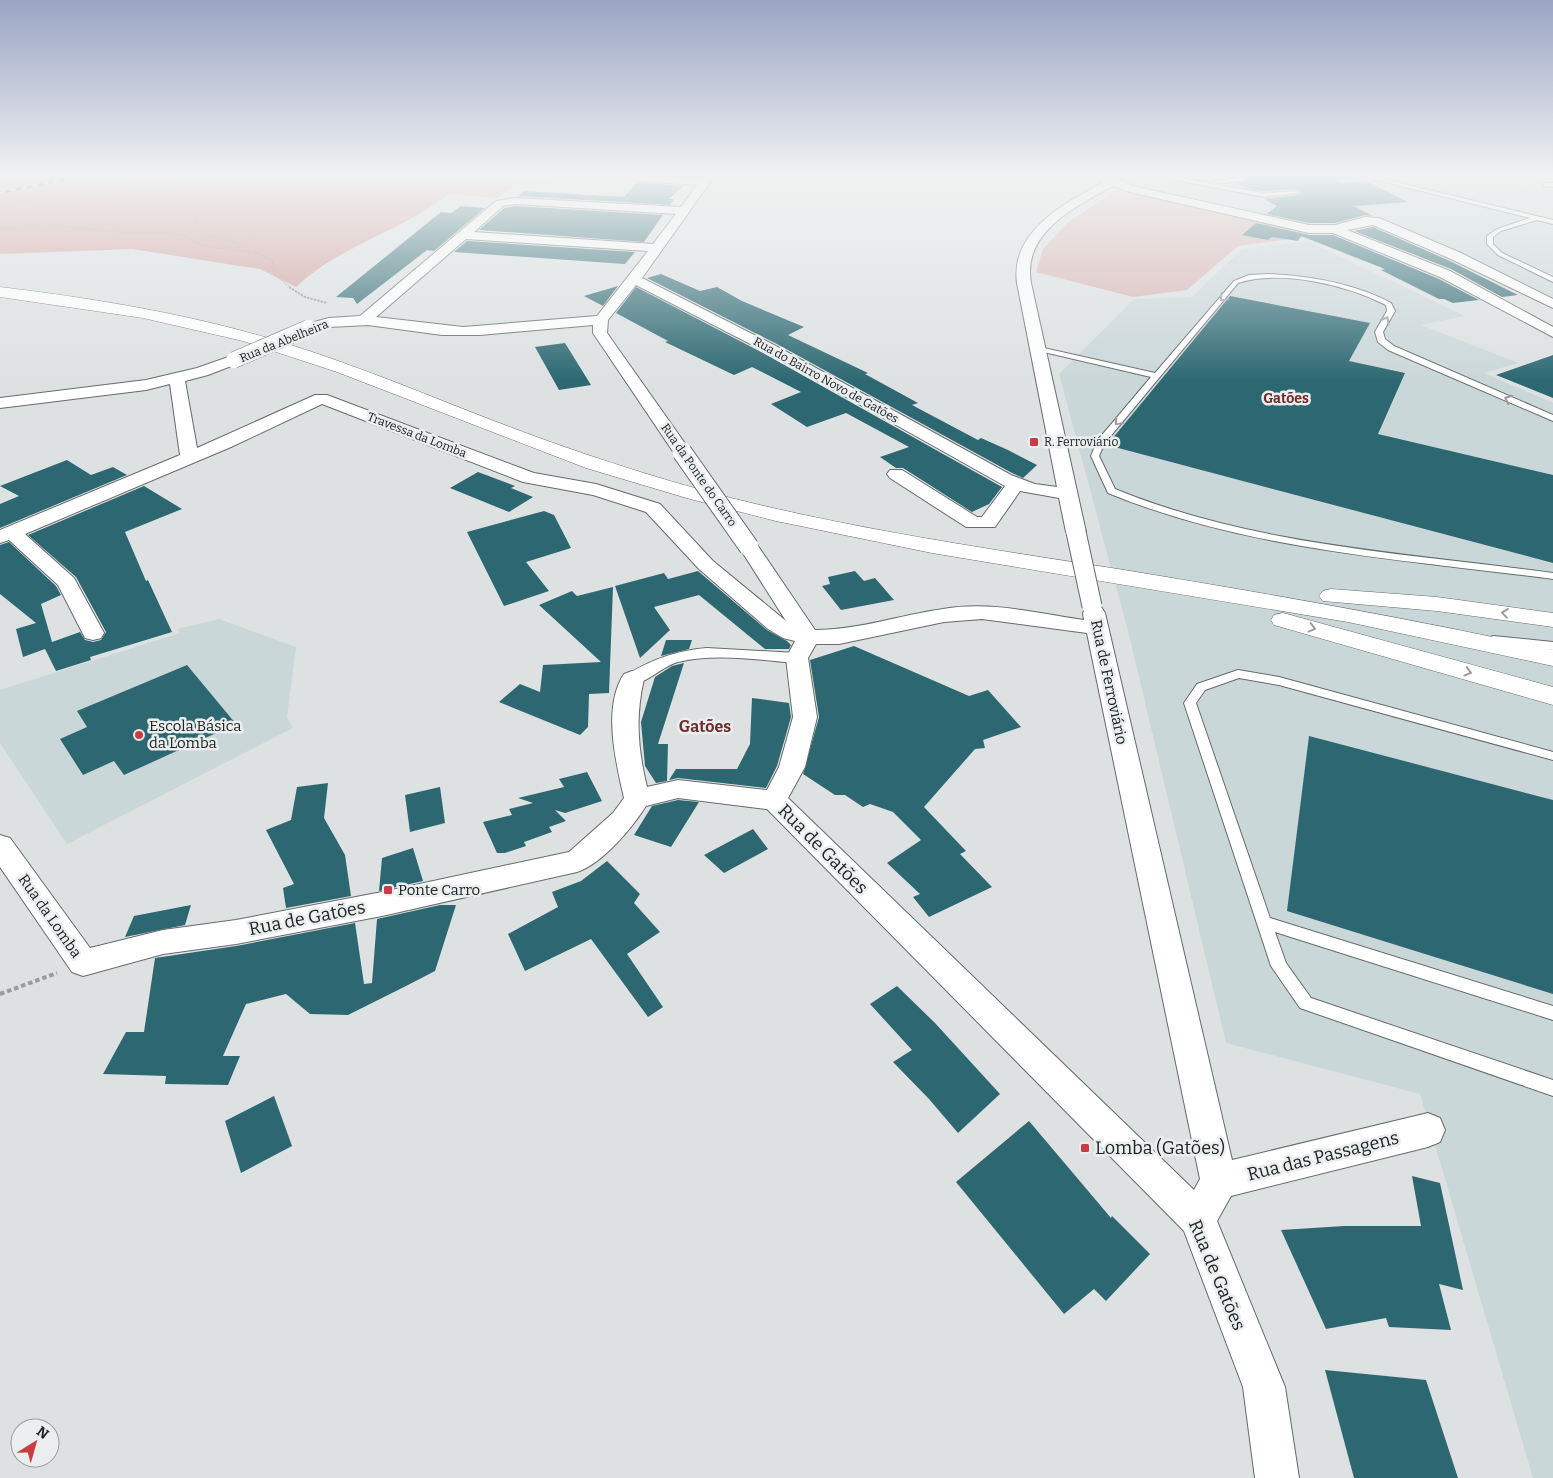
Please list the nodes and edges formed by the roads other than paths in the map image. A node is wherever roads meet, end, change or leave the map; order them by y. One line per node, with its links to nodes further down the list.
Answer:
1 (455, 243): 13 (street)
2 (582, 243): 8 (street)
3 (661, 243): 8 (street)
4 (1031, 243): 16 (street, Rua de Ferroviário)
5 (1367, 243): 15 (street)
6 (1426, 243): 12 (street)
7 (1490, 243): 10 (lane)
8 (657, 248): 9 (street)
9 (634, 279): 14 (street); 23 (street, Rua do Bairro Novo de Gatões)
10 (1553, 280)
11 (0, 292): 27 (highway)
12 (1553, 304)
13 (365, 319): 14 (street, Rua da Abelheira); 18 (street, Rua da Abelheira, bridge)
14 (601, 320): 32 (street, Rua da Ponte do Carro, bridge)
15 (1553, 333)
16 (1038, 348): 17 (lane); 24 (street, Rua de Ferroviário)
17 (1156, 376): 20 (lane, one-way to 17); 26 (lane, one-way to 26)
18 (177, 379): 19 (street, Rua da Abelheira); 21 (street)
19 (0, 403)
20 (1553, 418)
21 (189, 457): 25 (street, Travessa da Lomba); 32 (street, Travessa da Lomba)
22 (896, 474): 23 (street)
23 (1016, 484): 24 (street, Rua do Bairro Novo de Gatões)
24 (1069, 494): 28 (street, Rua de Ferroviário, bridge)
25 (6, 534): 30 (street)
26 (1553, 576)
27 (1164, 583): 29 (highway, one-way to 27); 31 (highway); 38 (highway, one-way to 38)
28 (1095, 617): 32 (street, Travessa da Lomba); 48 (street, Rua de Ferroviário)
29 (1553, 620)
30 (93, 633)
31 (1454, 636): 33 (lane); 34 (highway); 36 (highway)
32 (808, 637): 35 (street)
33 (1553, 646)
34 (1553, 654)
35 (797, 658): 37 (street); 41 (street)
36 (1553, 658)
37 (632, 678): 40 (street)
38 (1553, 696)
39 (1553, 756): 43 (lane)
40 (637, 800): 41 (street, Rua de Gatões); 44 (street, Rua de Gatões)
41 (774, 800): 49 (street, Rua de Gatões)
42 (0, 845): 44 (street, Rua da Lomba)
43 (1263, 922): 45 (lane); 46 (lane)
44 (83, 963)
45 (1553, 1013)
46 (1553, 1088)
47 (1428, 1130): 48 (street, Rua das Passagens)
48 (1219, 1181): 49 (street)
49 (1198, 1219): 50 (street, Rua de Gatões)
50 (1277, 1478)

